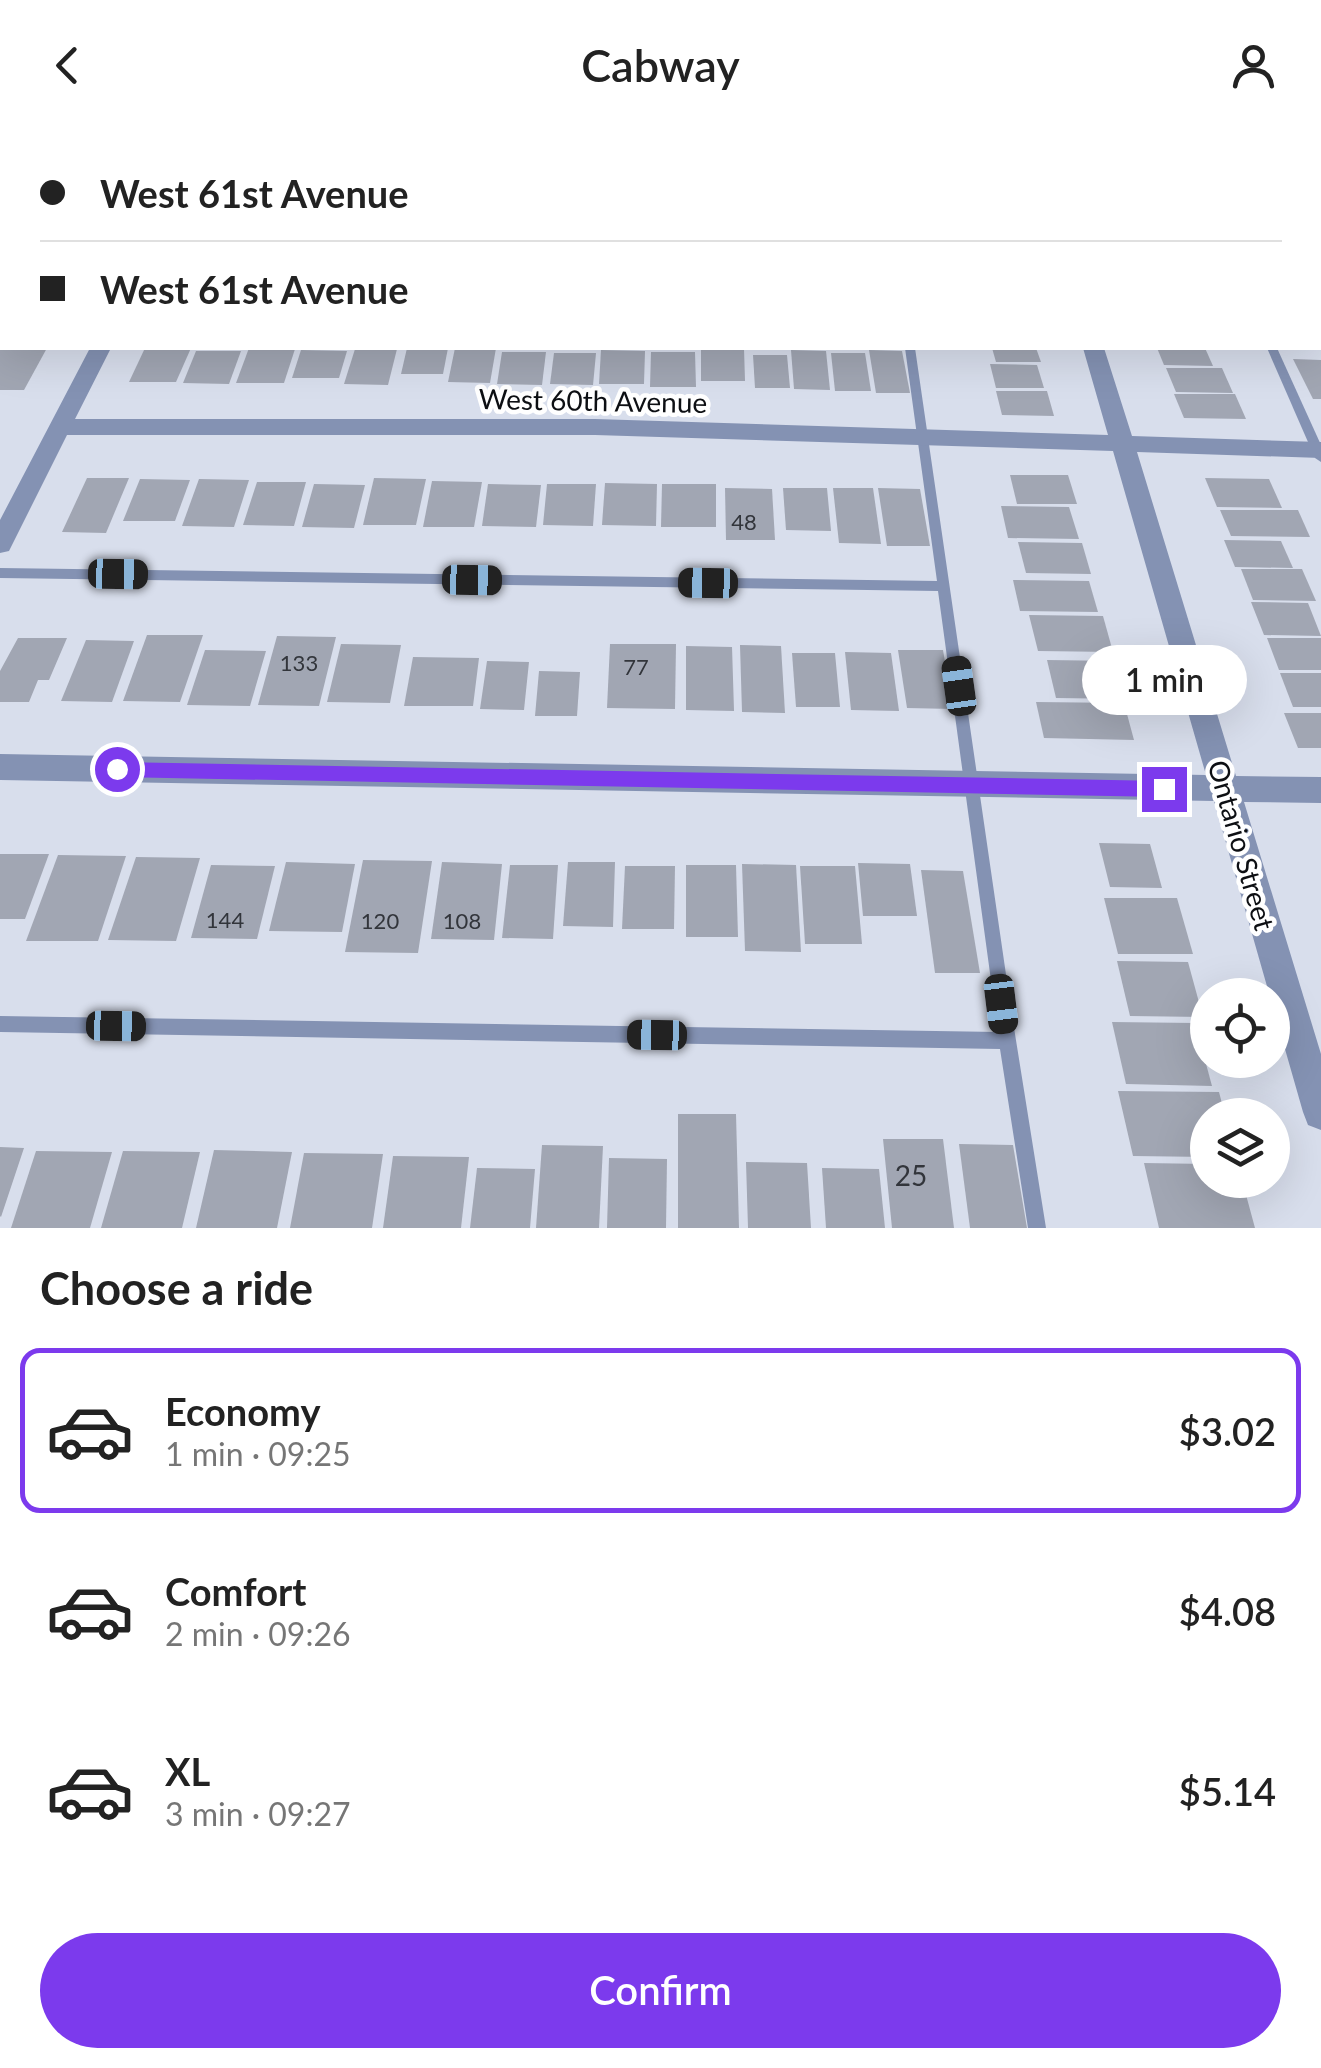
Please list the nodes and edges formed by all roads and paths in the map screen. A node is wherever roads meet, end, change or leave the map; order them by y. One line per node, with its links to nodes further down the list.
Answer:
1 (99, 350): 5 (street)
2 (910, 350): 6 (lane)
3 (1095, 350): 7 (street, Ontario Street)
4 (1273, 350): 8 (lane)
5 (61, 426): 6 (street, West 60th Avenue); 9 (street)
6 (924, 440): 7 (street, West 60th Avenue); 11 (lane)
7 (1123, 444): 8 (street, West 60th Avenue); 14 (street, Ontario Street)
8 (1320, 452)
9 (0, 544)
10 (0, 573): 11 (lane)
11 (944, 586): 13 (lane)
12 (0, 767): 13 (street)
13 (974, 786): 14 (street); 17 (lane)
14 (1225, 790): 15 (street); 18 (street, Ontario Street)
15 (1321, 790)
16 (0, 1024): 17 (lane)
17 (1005, 1040): 19 (lane)
18 (1321, 1112)
19 (1037, 1228)

